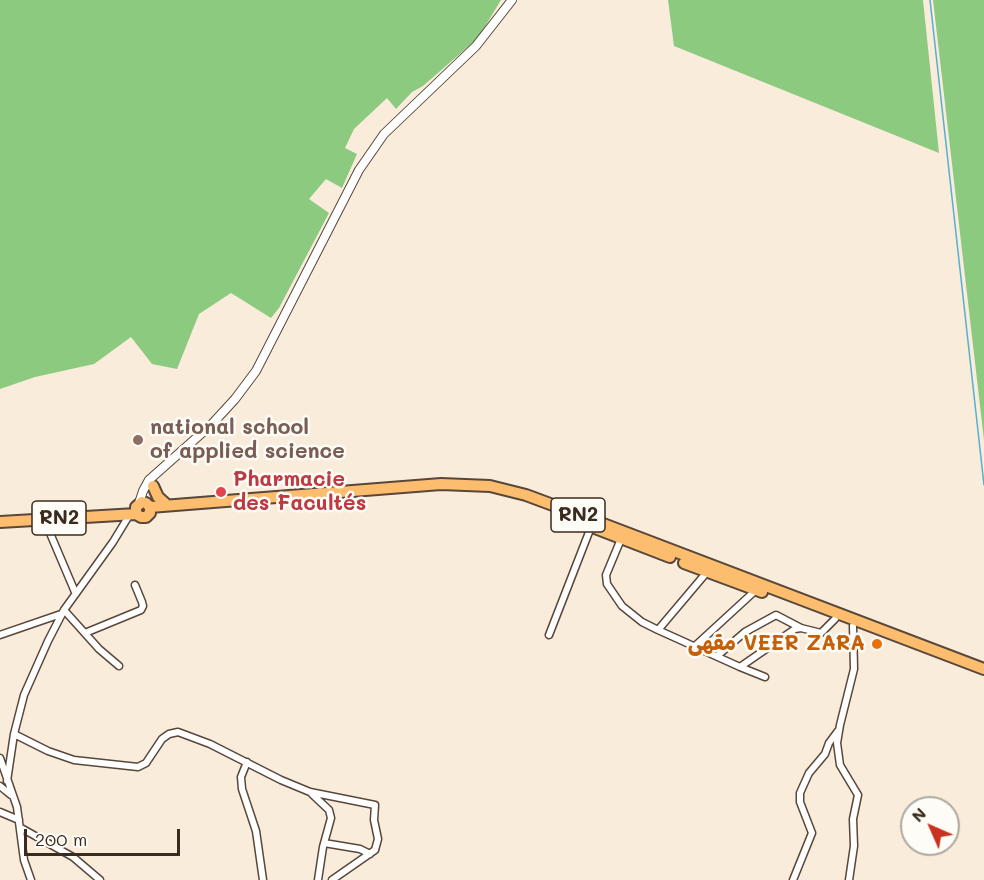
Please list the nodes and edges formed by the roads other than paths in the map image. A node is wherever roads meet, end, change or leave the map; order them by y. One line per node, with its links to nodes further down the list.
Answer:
1 (512, 0): 2 (street)
2 (156, 475): 3 (street); 5 (street)
3 (153, 486): 4 (highway); 5 (street)
4 (167, 506): 5 (highway, RN2); 26 (highway, RN2)
5 (141, 509): 6 (highway, RN2); 8 (highway, RN2); 13 (street)
6 (44, 519): 7 (highway, RN2); 13 (street)
7 (0, 522)
8 (591, 527): 9 (highway, RN2); 21 (street)
9 (621, 539): 10 (highway, RN2); 18 (street)
10 (707, 572): 12 (highway, RN2); 18 (street)
11 (135, 585): 19 (street)
12 (756, 590): 15 (highway, RN2); 22 (street)
13 (75, 592): 14 (street)
14 (62, 612): 19 (street); 20 (street); 30 (street)
15 (835, 619): 16 (highway, RN2); 17 (street)
16 (853, 626): 27 (highway, RN2); 29 (street)
17 (801, 628): 23 (street); 25 (street)
18 (658, 630): 22 (street)
19 (85, 633): 24 (street)
20 (0, 635)
21 (549, 635)
22 (695, 646): 23 (street)
23 (717, 656): 25 (street)
24 (119, 666)
25 (740, 667): 28 (street)
26 (984, 669)
27 (984, 676)
28 (765, 677)
29 (838, 730): 47 (street); 48 (street)
30 (14, 734): 32 (street); 33 (street)
31 (0, 758): 33 (street)
32 (247, 762): 35 (street); 44 (street)
33 (7, 781): 36 (street)
34 (0, 786): 36 (street)
35 (310, 792): 40 (street); 41 (street)
36 (13, 796): 38 (street)
37 (0, 812): 38 (street)
38 (19, 820): 39 (street)
39 (21, 828): 42 (street); 43 (street)
40 (324, 843): 41 (street); 45 (street)
41 (370, 854): 46 (street)
42 (31, 880)
43 (100, 880)
44 (263, 880)
45 (318, 880)
46 (332, 880)
47 (793, 880)
48 (849, 880)

